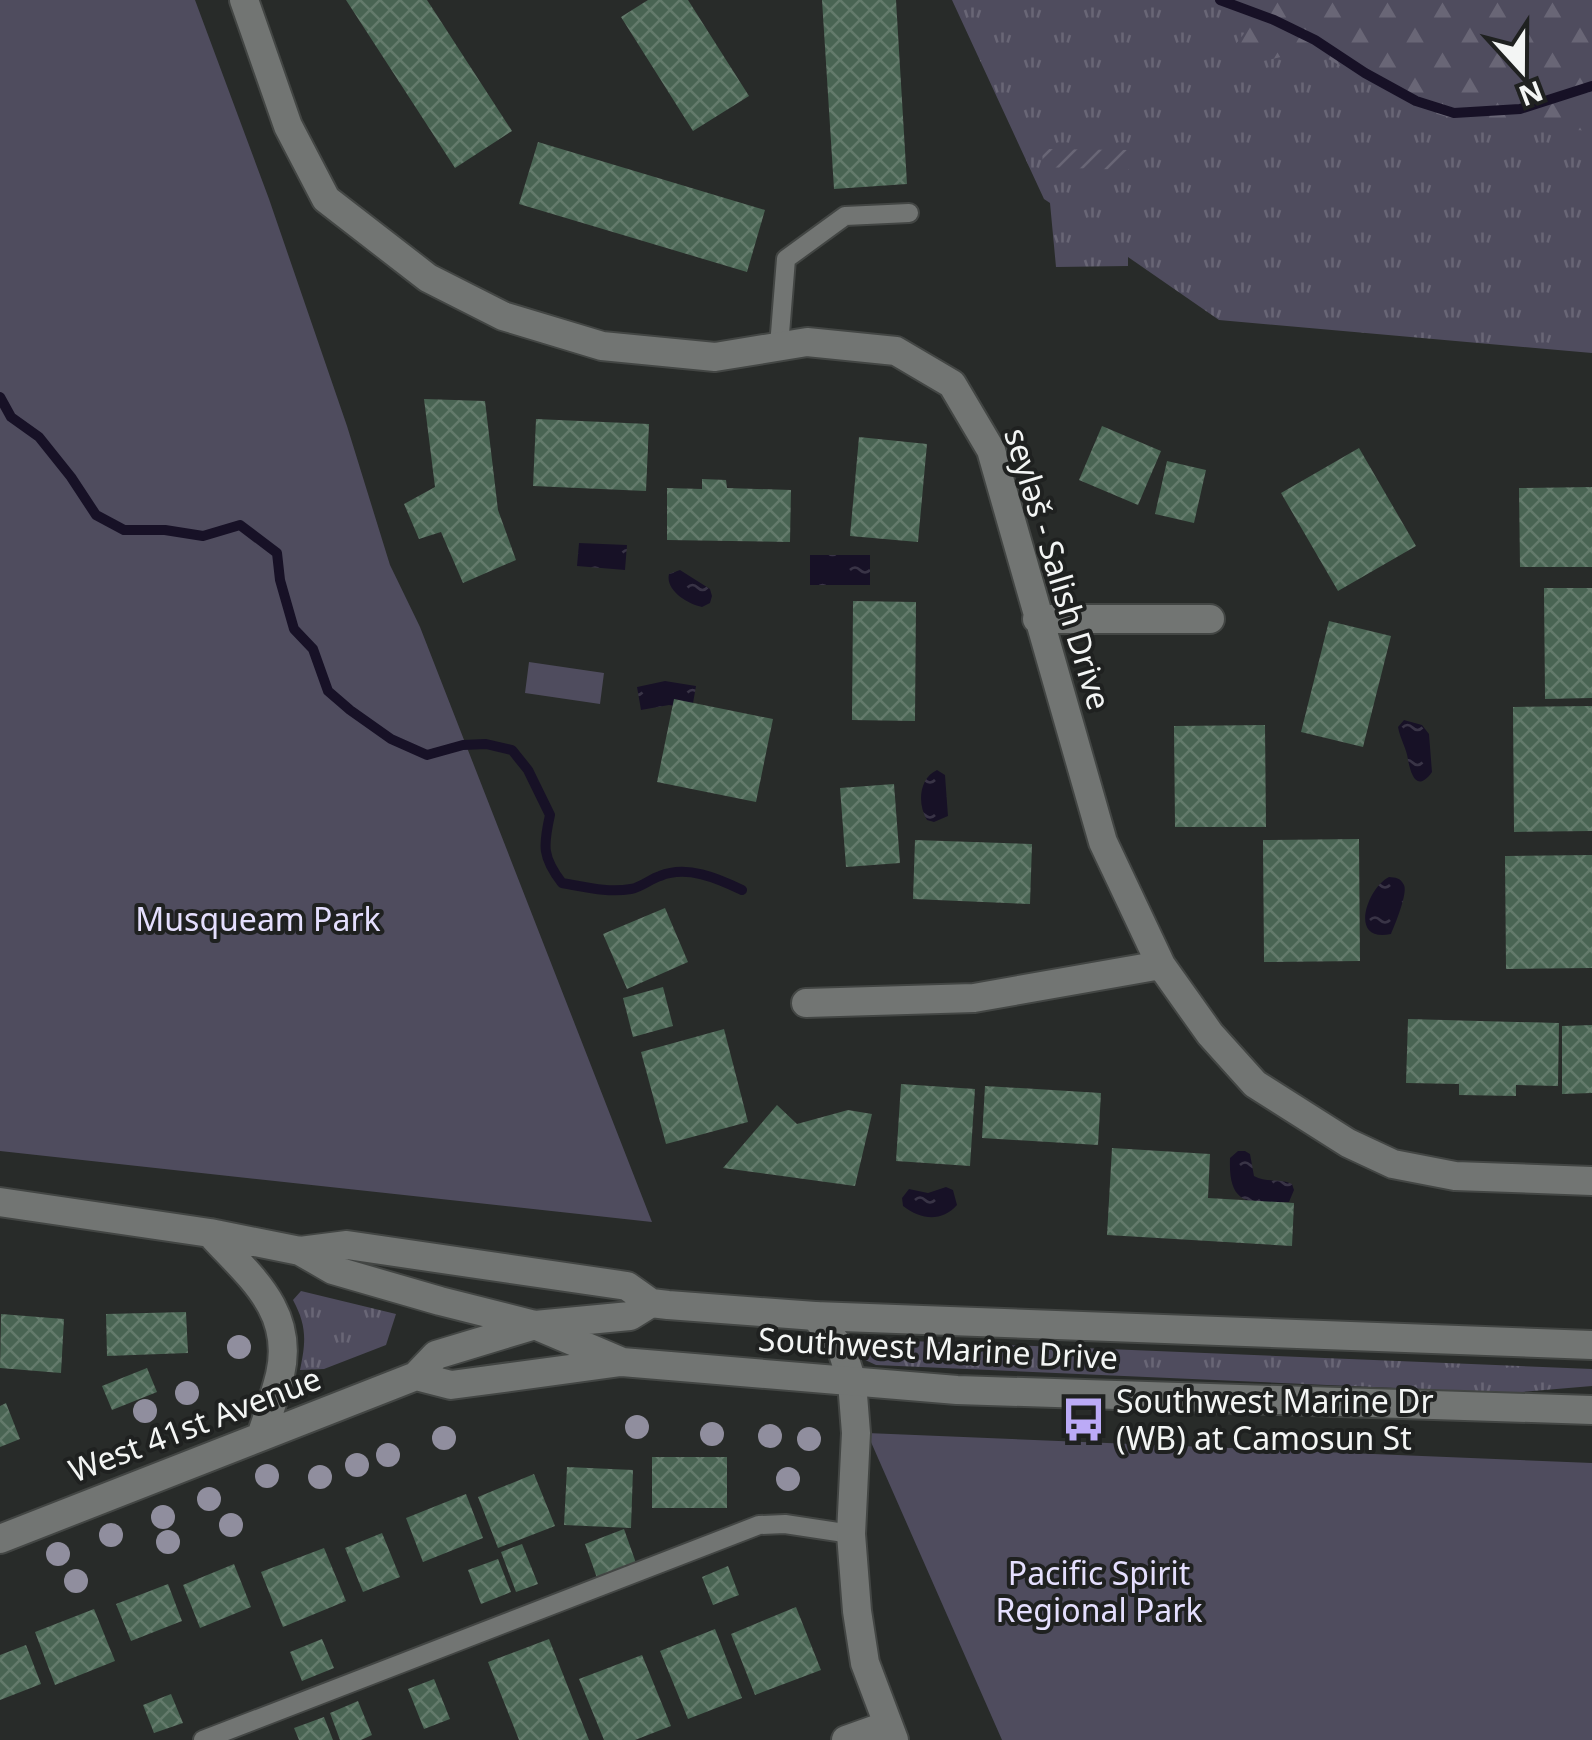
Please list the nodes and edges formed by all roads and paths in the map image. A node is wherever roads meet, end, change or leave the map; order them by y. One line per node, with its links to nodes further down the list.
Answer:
1 (244, 0): 3 (main road, seyləš - Salish Drive)
2 (910, 213): 3 (lane)
3 (780, 346): 4 (main road, seyləš - Salish Drive)
4 (1037, 619): 5 (main road); 6 (main road, seyləš - Salish Drive)
5 (1210, 619)
6 (1160, 965): 7 (main road); 8 (main road, seyləš - Salish Drive)
7 (806, 1003)
8 (1592, 1182)
9 (0, 1202): 10 (main road, Southwest Marine Drive)
10 (210, 1233): 11 (main road, Southwest Marine Drive); 20 (main road)
11 (300, 1251): 12 (main road, Southwest Marine Drive); 14 (main road, Southwest Marine Drive)
12 (651, 1303): 13 (main road, Southwest Marine Drive); 14 (main road, West 41st Avenue)
13 (815, 1316): 15 (main road, Southwest Marine Drive); 18 (main road)
14 (536, 1325): 16 (main road, Southwest Marine Drive); 17 (main road, West 41st Avenue)
15 (1592, 1345)
16 (622, 1362): 17 (main road, West 41st Avenue); 18 (main road, Southwest Marine Drive)
17 (416, 1376): 20 (main road, West 41st Avenue)
18 (852, 1382): 19 (main road, Southwest Marine Drive); 21 (main road)
19 (1592, 1410)
20 (262, 1436): 22 (main road, West 41st Avenue)
21 (851, 1534): 23 (main road); 24 (lane)
22 (0, 1539)
23 (891, 1732): 25 (main road)
24 (202, 1740)
25 (846, 1740)

